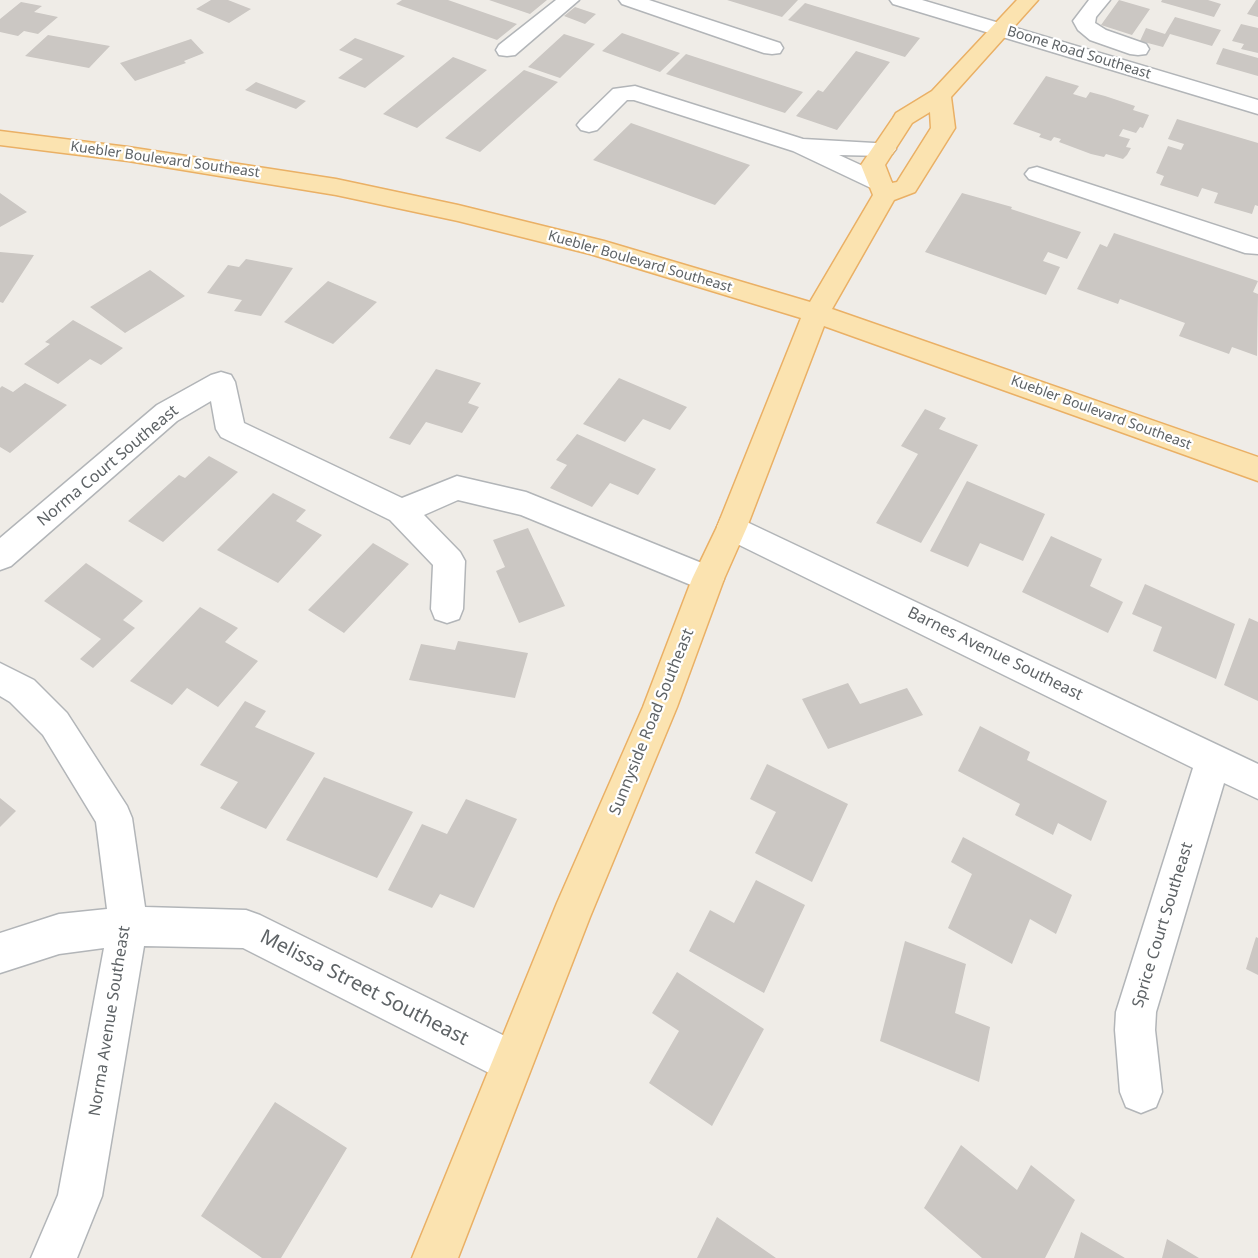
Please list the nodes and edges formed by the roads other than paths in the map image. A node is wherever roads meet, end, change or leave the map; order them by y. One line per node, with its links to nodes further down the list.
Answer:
1 (569, 0): 8 (street)
2 (629, 0): 7 (street)
3 (900, 0): 6 (street, Boone Road Southeast)
4 (1028, 0): 6 (main road)
5 (1100, 0): 9 (street)
6 (1000, 29): 10 (main road); 11 (street, Boone Road Southeast)
7 (772, 48)
8 (507, 50)
9 (1159, 56)
10 (940, 96): 15 (main road); 17 (main road)
11 (1258, 107)
12 (589, 125): 14 (street)
13 (0, 138): 19 (main road, Kuebler Boulevard Southeast)
14 (801, 146): 15 (street); 17 (street)
15 (884, 149): 17 (main road)
16 (1038, 174): 18 (street)
17 (883, 189): 19 (main road, Sunnyside Road Southeast)
18 (1257, 247)
19 (816, 313): 20 (main road, Kuebler Boulevard Southeast); 22 (main road, Sunnyside Road Southeast)
20 (1258, 469)
21 (401, 511): 23 (street, Norma Court Southeast); 24 (street); 25 (street)
22 (732, 527): 24 (main road, Sunnyside Road Southeast); 27 (street, Barnes Avenue Southeast)
23 (0, 557)
24 (708, 579): 31 (main road, Sunnyside Road Southeast)
25 (447, 609)
26 (0, 678): 29 (street, Norma Avenue Southeast)
27 (1214, 760): 28 (street, Barnes Avenue Southeast); 32 (street, Sprice Court Southeast)
28 (1258, 782)
29 (128, 926): 30 (street, Melissa Street Southeast); 31 (street, Melissa Street Southeast); 33 (street, Norma Avenue Southeast)
30 (0, 953)
31 (512, 1062): 34 (main road, Sunnyside Road Southeast)
32 (1141, 1092)
33 (54, 1258)
34 (435, 1258)

